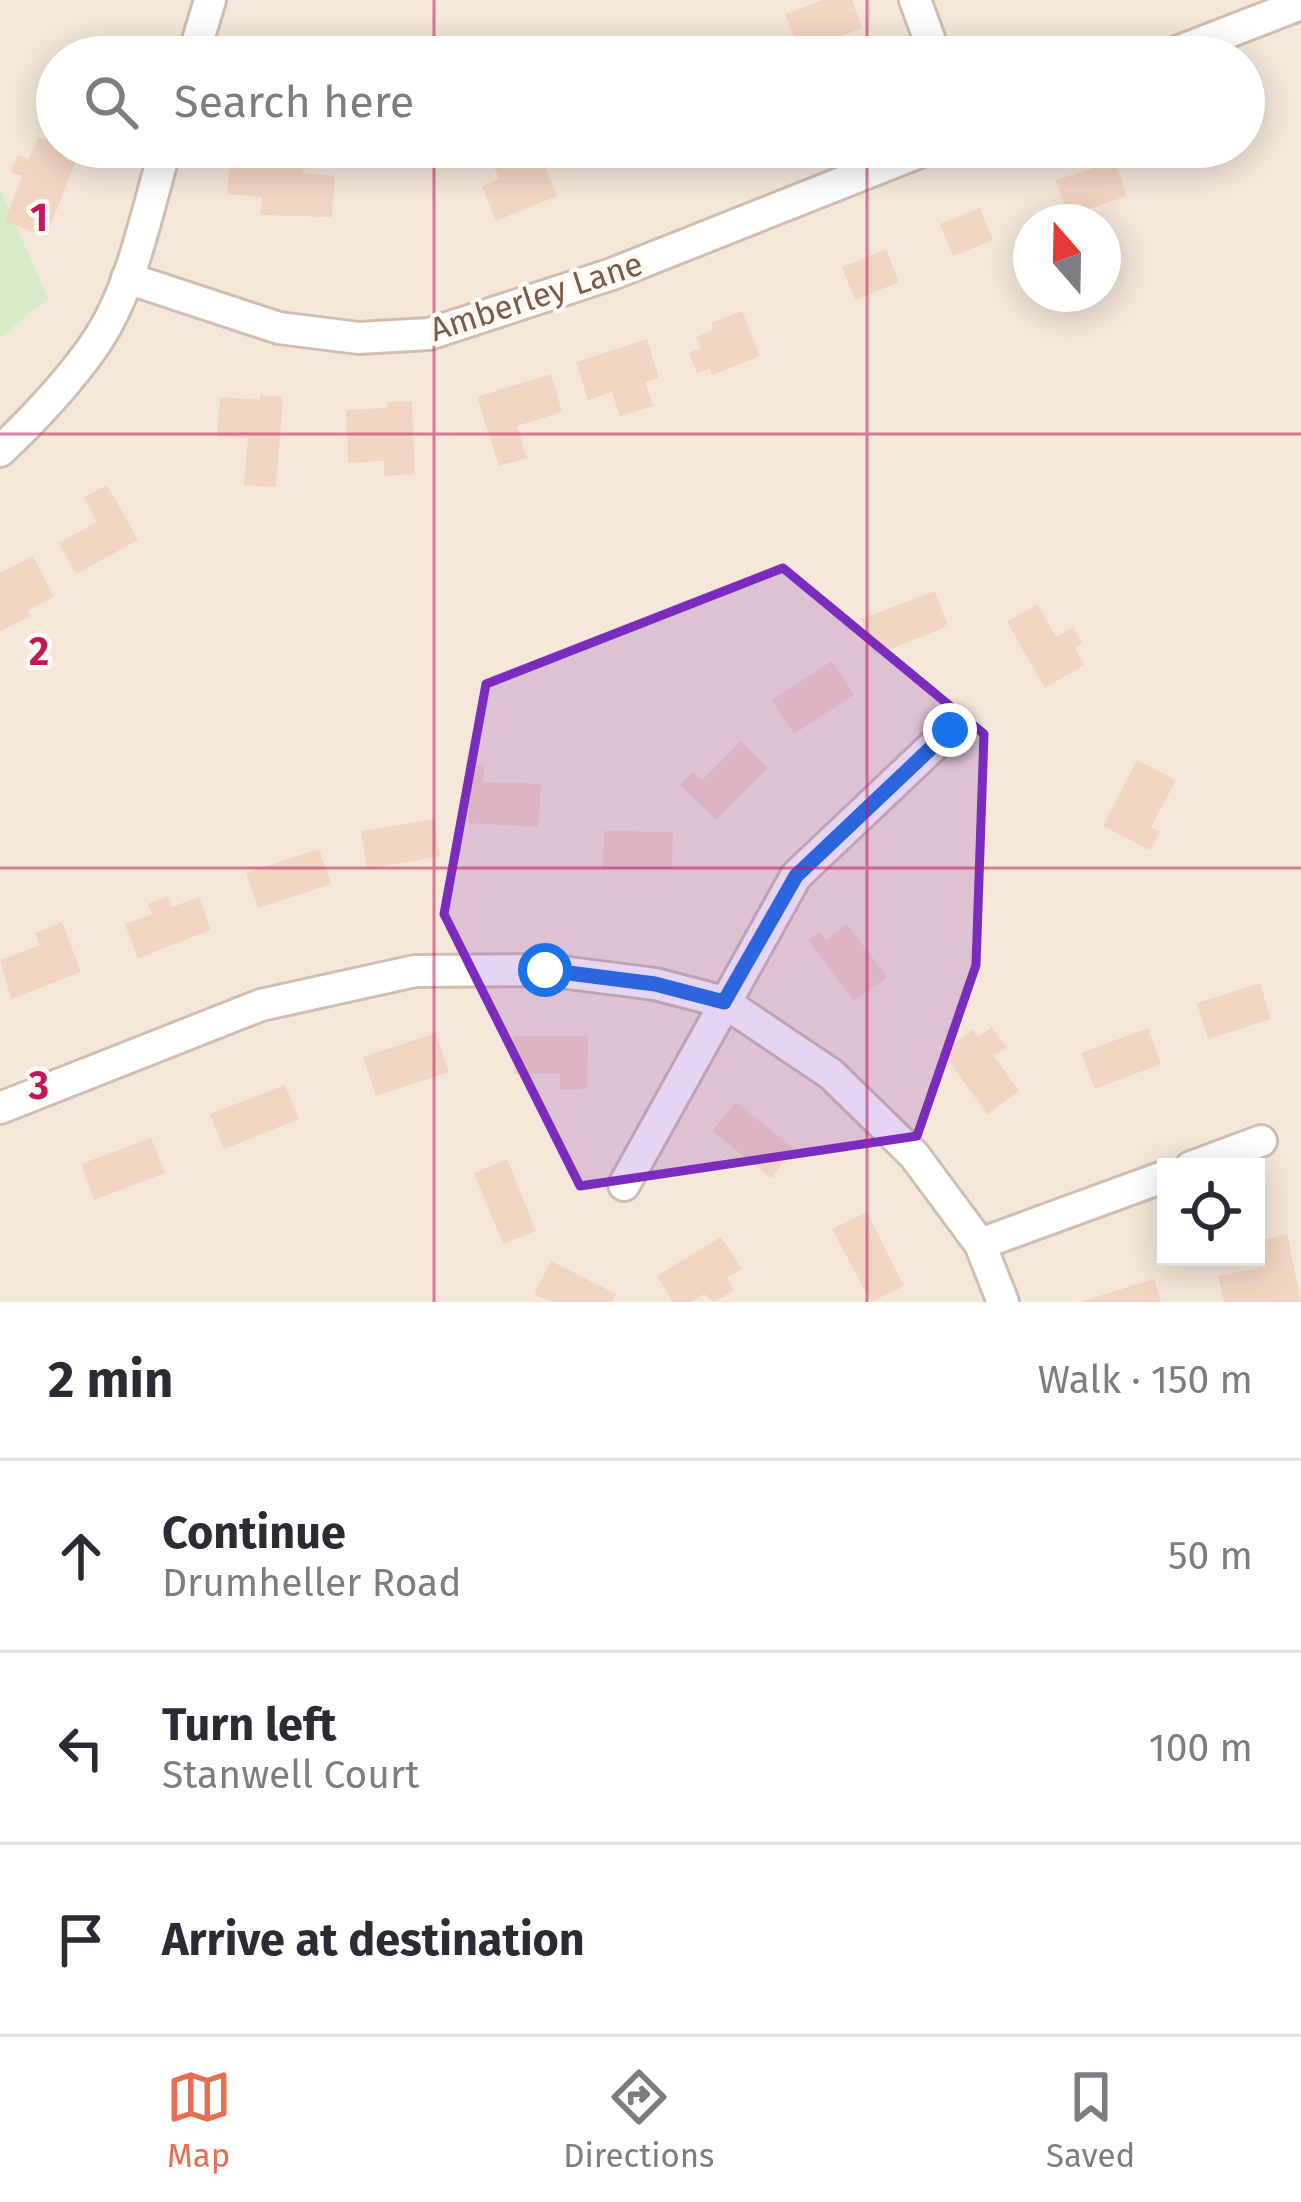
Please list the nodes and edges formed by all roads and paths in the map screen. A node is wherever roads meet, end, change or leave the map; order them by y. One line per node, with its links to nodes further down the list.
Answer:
1 (210, 0): 4 (street)
2 (915, 0): 5 (street)
3 (1301, 4): 6 (street)
4 (199, 36)
5 (928, 36)
6 (1218, 36)
7 (160, 168): 9 (street)
8 (879, 168): 9 (street, Amberley Lane)
9 (127, 278): 10 (street)
10 (0, 452)
11 (950, 730): 12 (street)
12 (724, 1002): 13 (street); 17 (street); 18 (street)
13 (0, 1108)
14 (1262, 1141): 15 (street)
15 (1215, 1158)
16 (1157, 1179): 18 (street)
17 (624, 1185)
18 (980, 1244): 19 (street)
19 (1003, 1302)

